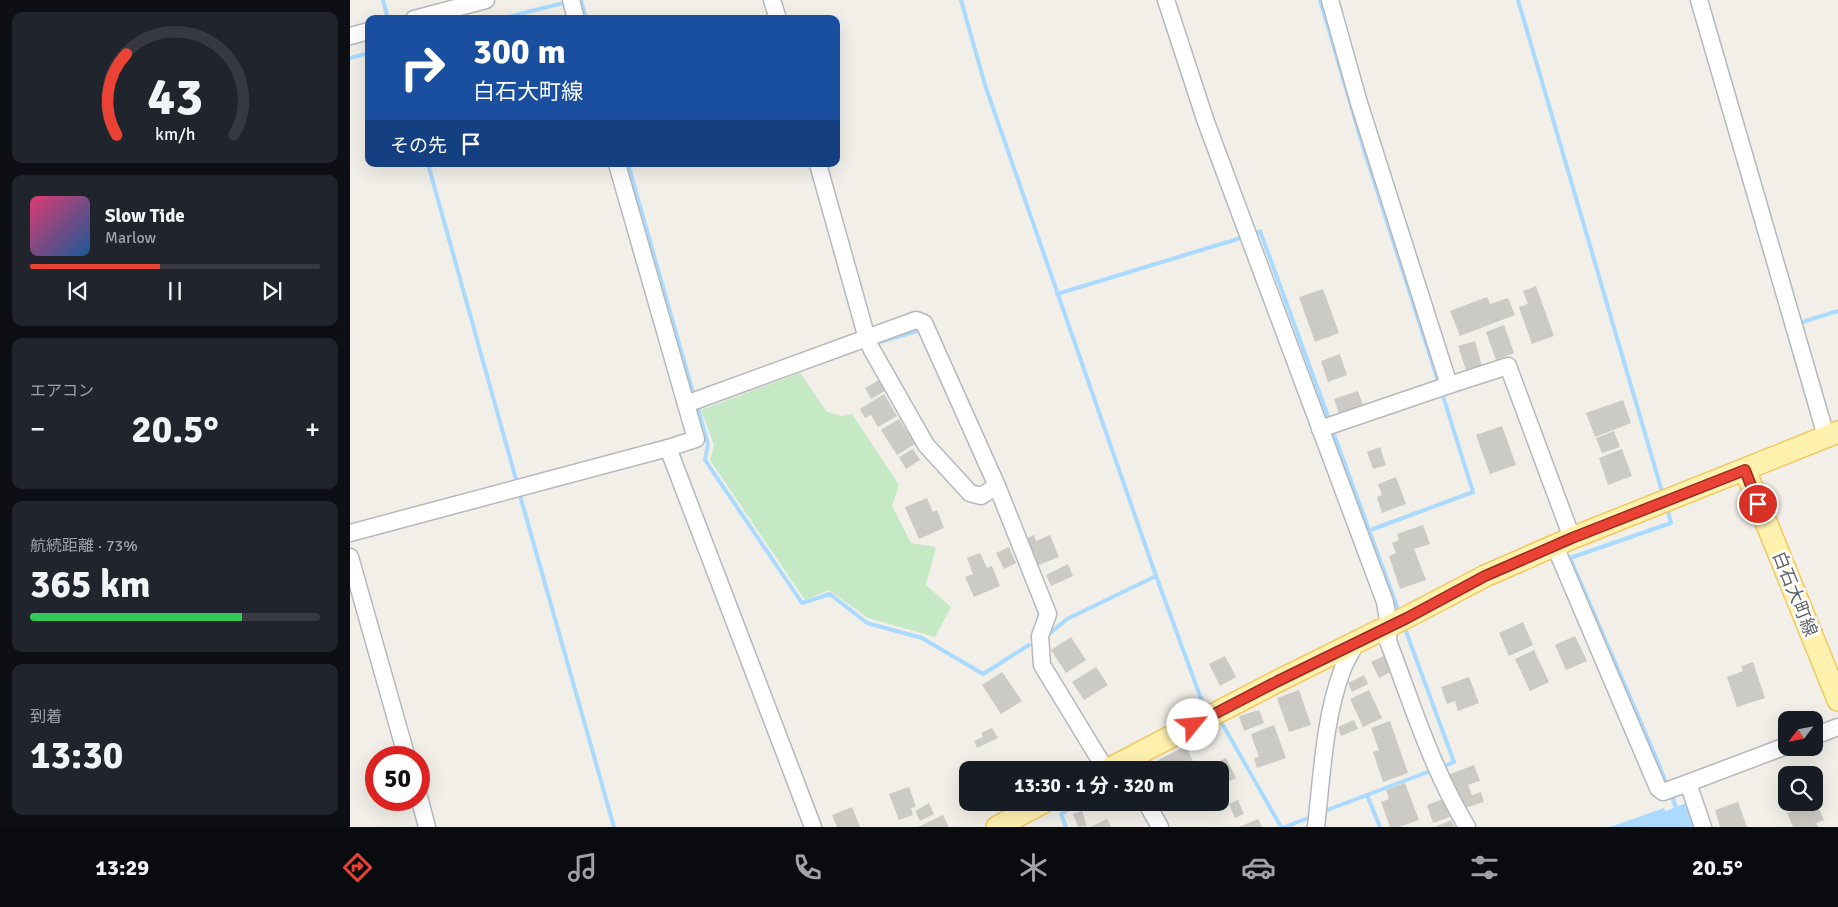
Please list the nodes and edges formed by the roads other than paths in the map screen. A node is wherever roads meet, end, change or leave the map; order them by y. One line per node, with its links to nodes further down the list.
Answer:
1 (486, 0): 6 (street)
2 (772, 0): 7 (street)
3 (1166, 0): 15 (street)
4 (1330, 0): 13 (street)
5 (1699, 0): 16 (street)
6 (429, 15)
7 (777, 15)
8 (365, 32): 9 (street)
9 (350, 36)
10 (618, 167): 14 (street)
11 (819, 167): 12 (street)
12 (869, 343): 14 (street); 19 (street); 19 (street)
13 (1443, 387): 15 (street); 21 (street)
14 (686, 404): 17 (street)
15 (1328, 426): 23 (street)
16 (1832, 434): 18 (main road)
17 (668, 448): 20 (street); 38 (street)
18 (1745, 470): 21 (main road); 25 (main road, 白石大町線)
19 (997, 486): 30 (street)
20 (350, 533)
21 (1564, 542): 23 (main road); 32 (street)
22 (350, 557): 28 (street)
23 (1398, 622): 24 (main road); 41 (street)
24 (1356, 643): 31 (main road); 36 (street)
25 (1838, 700)
26 (1838, 727): 27 (street)
27 (1823, 733)
28 (404, 746)
29 (1778, 749): 32 (street)
30 (1112, 761)
31 (1130, 761)
32 (1675, 787): 42 (street)
33 (423, 811): 37 (street)
34 (1027, 811): 39 (main road)
35 (1151, 811): 40 (street)
36 (1317, 818)
37 (427, 827)
38 (814, 827)
39 (997, 827)
40 (1160, 827)
41 (1467, 827)
42 (1703, 827)

